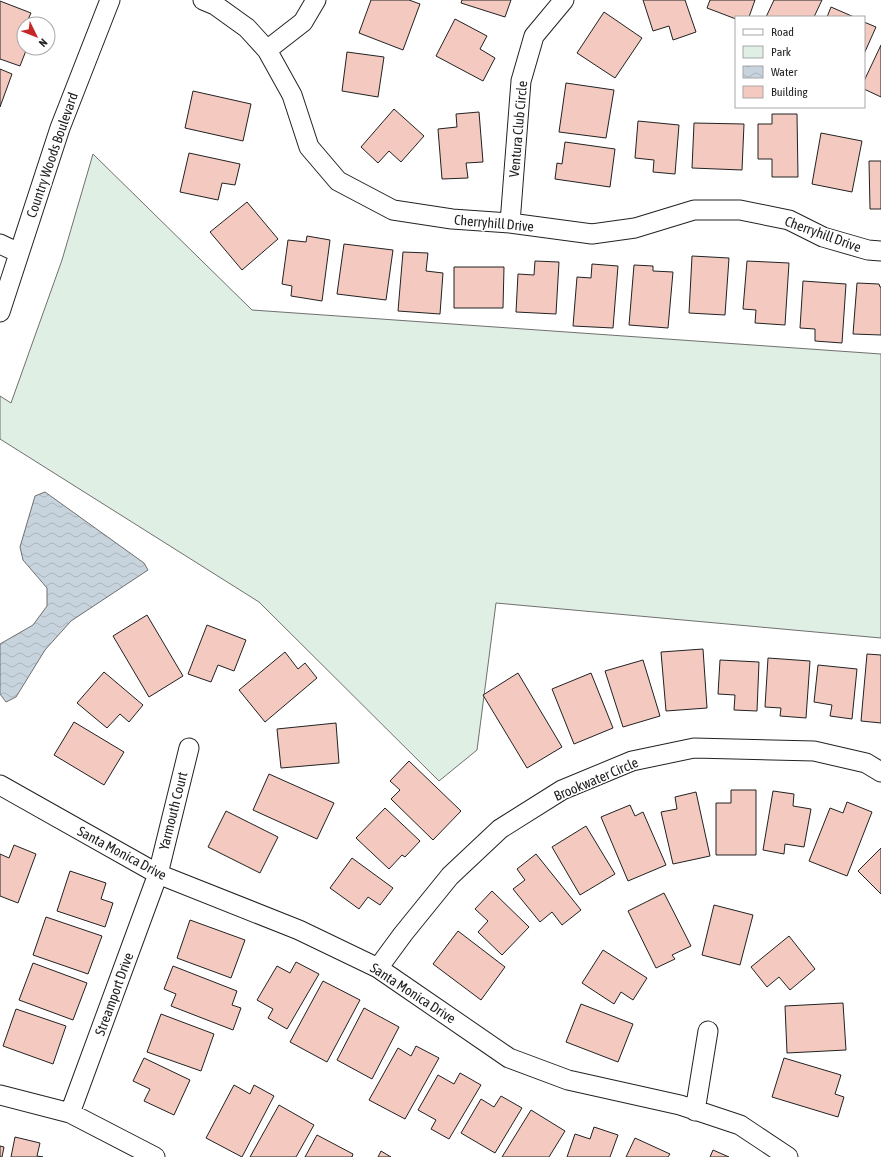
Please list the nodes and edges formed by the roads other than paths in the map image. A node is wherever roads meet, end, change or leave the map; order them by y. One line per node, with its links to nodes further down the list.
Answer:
1 (110, 0): 9 (street, Country Woods Boulevard)
2 (203, 0): 5 (street, Cherryhill Drive)
3 (316, 0): 5 (street)
4 (564, 0): 6 (street, Ventura Club Circle)
5 (267, 50): 6 (street, Cherryhill Drive)
6 (510, 223): 8 (street, Cherryhill Drive)
7 (0, 244): 9 (street)
8 (881, 251)
9 (19, 253): 10 (street, Country Woods Boulevard)
10 (0, 312)
11 (189, 748): 16 (street, Yarmouth Court)
12 (881, 772): 17 (street, Brookwater Circle)
13 (0, 775): 15 (street, Santa Monica Drive)
14 (0, 785): 15 (street, Santa Monica Drive)
15 (21, 797): 16 (street, Santa Monica Drive)
16 (158, 874): 17 (street, Santa Monica Drive); 21 (street, Streamport Drive)
17 (378, 968): 20 (street, Santa Monica Drive)
18 (708, 1031): 20 (street)
19 (0, 1095): 21 (street)
20 (696, 1111): 23 (street, Santa Monica Drive)
21 (70, 1113): 22 (street)
22 (155, 1157)
23 (788, 1157)

